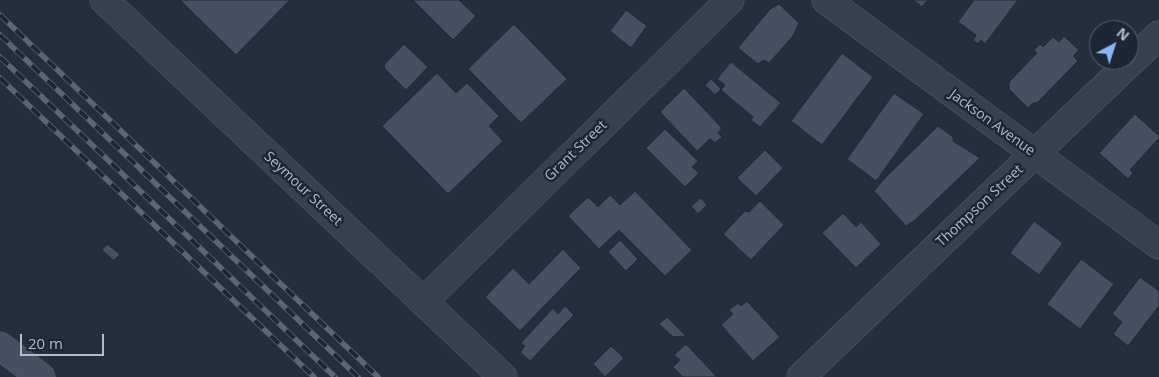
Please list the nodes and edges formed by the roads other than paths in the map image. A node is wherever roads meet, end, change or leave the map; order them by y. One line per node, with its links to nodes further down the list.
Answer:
1 (104, 0): 7 (street, Seymour Street)
2 (730, 0): 7 (street, Grant Street)
3 (826, 0): 5 (street, Jackson Avenue)
4 (1159, 35): 5 (street, Thompson Street)
5 (1035, 154): 6 (street, Jackson Avenue); 11 (street, Thompson Street)
6 (1159, 244)
7 (423, 302): 10 (street, Seymour Street)
8 (0, 346): 9 (main road)
9 (41, 377)
10 (503, 377)
11 (801, 377)

